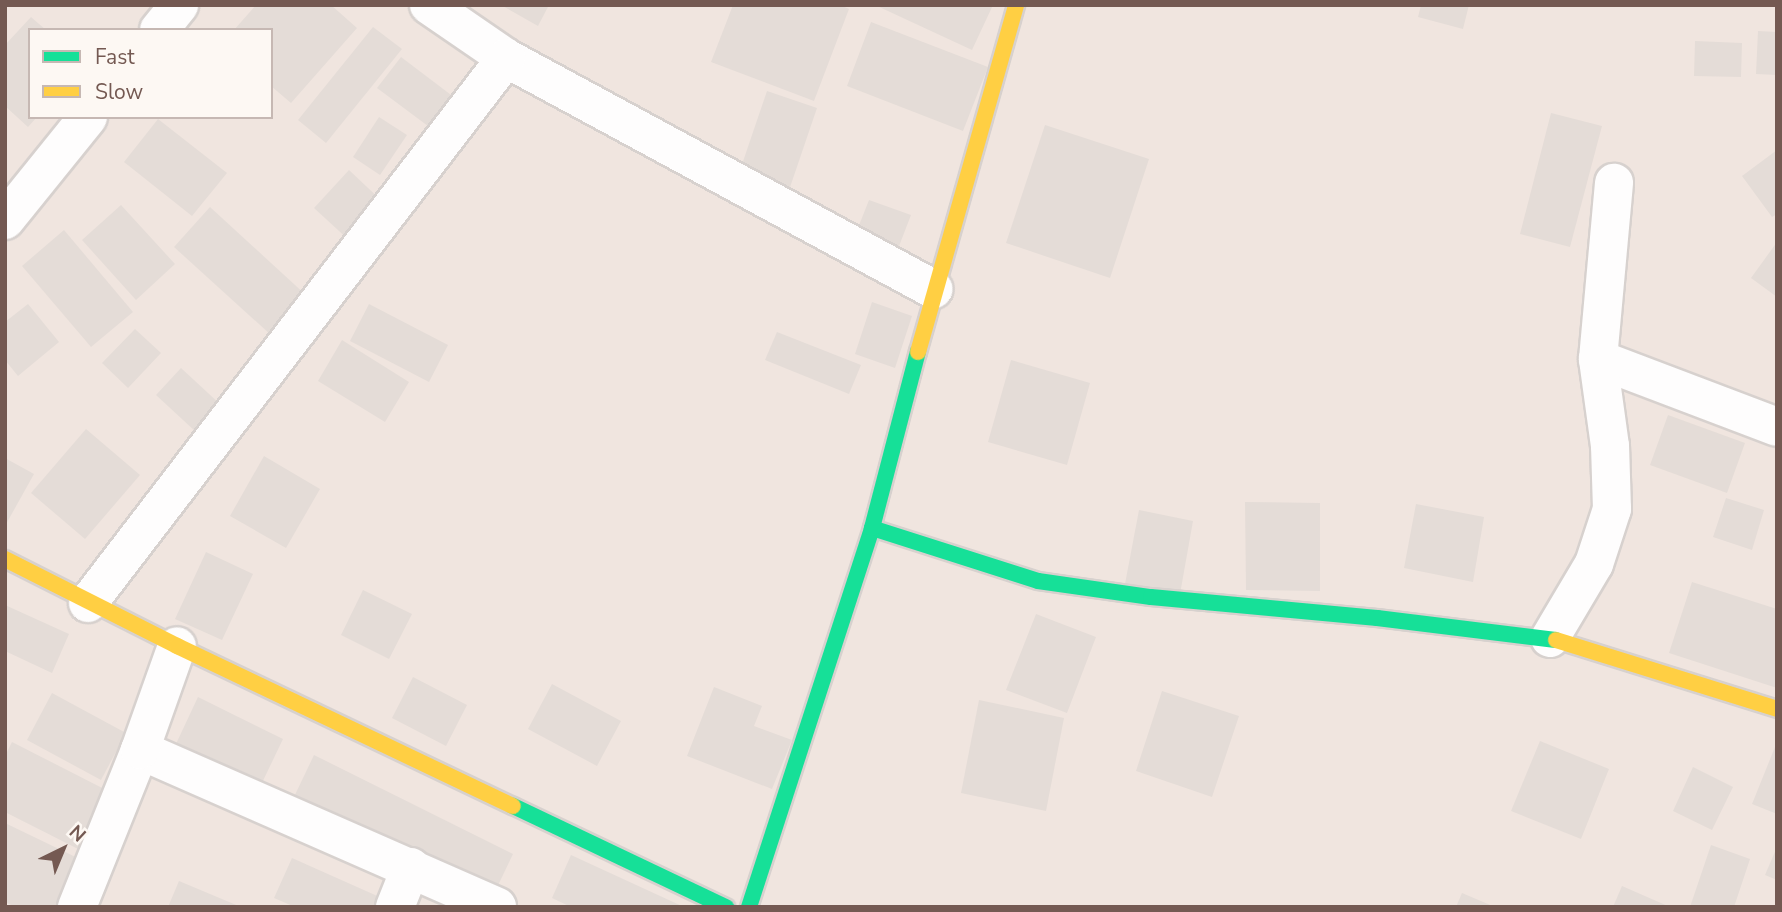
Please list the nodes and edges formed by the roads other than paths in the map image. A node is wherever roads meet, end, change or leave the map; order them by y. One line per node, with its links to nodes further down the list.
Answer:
1 (179, 5): 4 (street)
2 (429, 5): 5 (street)
3 (1016, 5): 9 (street)
4 (161, 28)
5 (506, 58): 9 (street); 14 (street)
6 (86, 119): 8 (street)
7 (1614, 183): 10 (street)
8 (5, 220)
9 (934, 289): 12 (street)
10 (1598, 359): 11 (street); 15 (street)
11 (1777, 427)
12 (872, 528): 15 (street); 24 (street)
13 (5, 559): 14 (street)
14 (88, 603): 16 (street)
15 (1550, 638): 17 (street)
16 (177, 646): 18 (street); 23 (street)
17 (1777, 709)
18 (140, 750): 19 (street); 20 (street)
19 (411, 867): 21 (street); 22 (street)
20 (77, 907)
21 (395, 907)
22 (497, 907)
23 (726, 907)
24 (750, 907)

